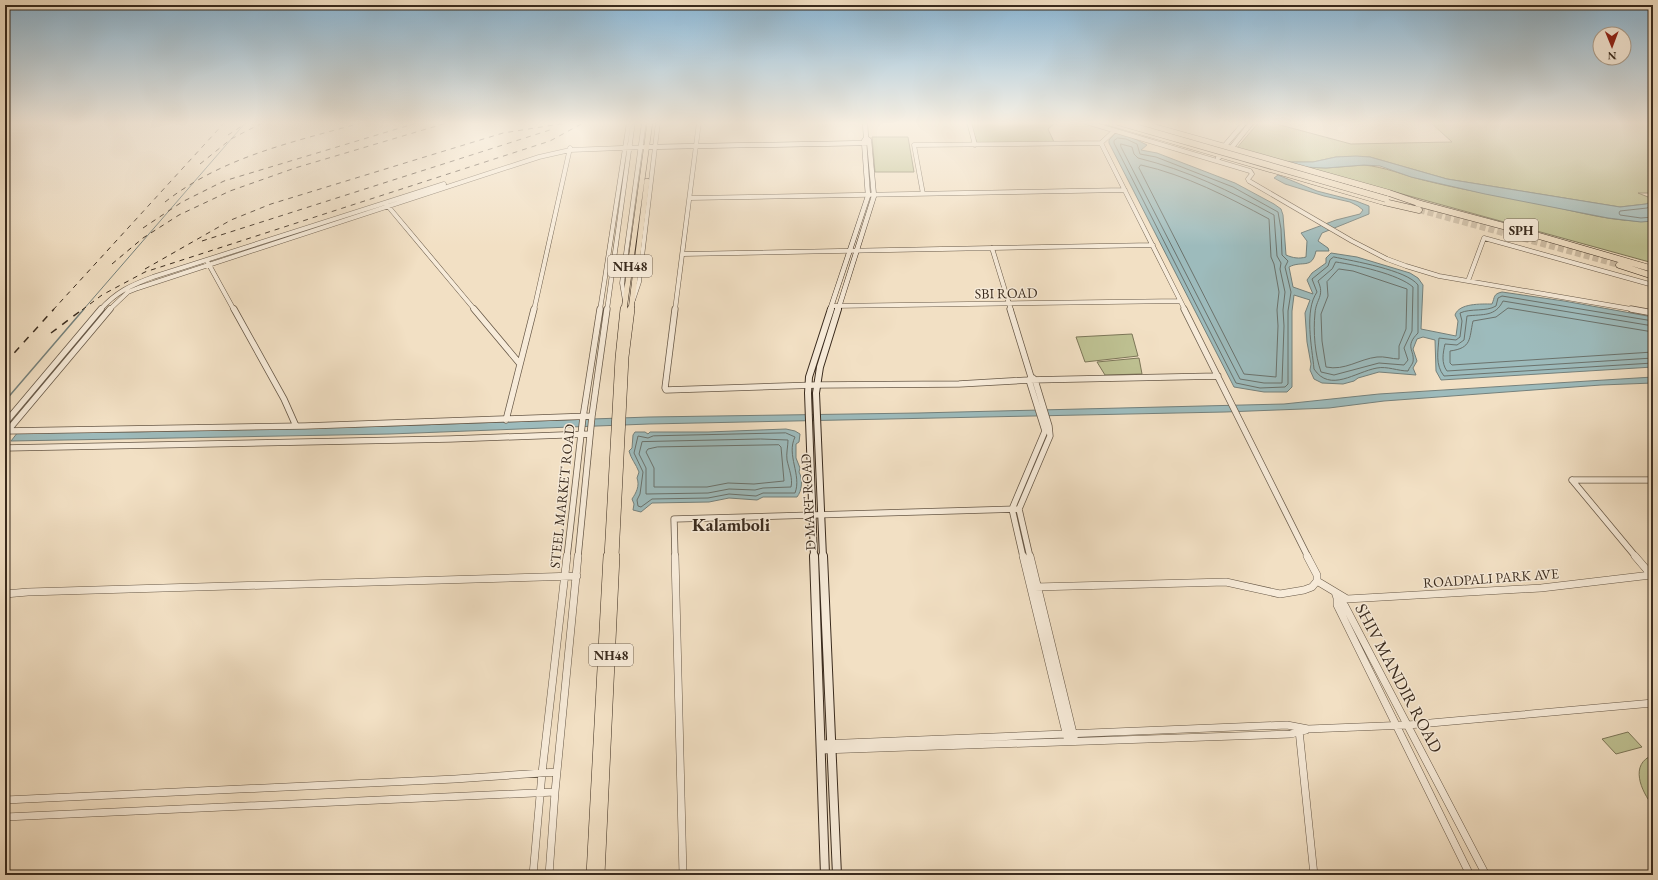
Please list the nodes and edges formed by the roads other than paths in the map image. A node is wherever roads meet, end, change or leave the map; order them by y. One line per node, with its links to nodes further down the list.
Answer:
1 (520, 163): 23 (street)
2 (567, 163): 44 (street)
3 (624, 163): 36 (street, STEEL MARKET ROAD)
4 (625, 163): 37 (street, STEEL MARKET ROAD)
5 (647, 163): 39 (highway, NH48)
6 (648, 163): 39 (street)
7 (695, 163): 21 (street)
8 (867, 163): 20 (main road, D MART ROAD)
9 (870, 163): 18 (main road, D MART ROAD)
10 (917, 163): 19 (street)
11 (1111, 163): 17 (street)
12 (1231, 163): 34 (street)
13 (1244, 163): 24 (highway)
14 (1263, 163): 22 (highway, SPH, bridge)
15 (1267, 163): 22 (highway, SPH, bridge)
16 (1279, 163): 24 (highway)
17 (1125, 190): 19 (street); 25 (street)
18 (874, 194): 19 (street); 20 (street); 28 (main road, D MART ROAD)
19 (923, 194)
20 (868, 195): 21 (street); 27 (main road, D MART ROAD)
21 (690, 198): 29 (street)
22 (1386, 198): 24 (highway, SPH)
23 (387, 205): 30 (street); 44 (street)
24 (1420, 207): 31 (highway, SPH)
25 (1152, 245): 26 (street); 38 (street)
26 (992, 248): 28 (street); 40 (street)
27 (850, 251): 28 (street); 29 (street); 42 (main road, D MART ROAD)
28 (857, 252): 41 (main road, D MART ROAD)
29 (683, 254): 47 (street)
30 (208, 262): 52 (street); 54 (street); 55 (street)
31 (1620, 262): 32 (highway, SPH); 33 (highway)
32 (1653, 267)
33 (1653, 274)
34 (1468, 281): 35 (street); 43 (street)
35 (1653, 285)
36 (603, 288): 37 (street); 50 (street, STEEL MARKET ROAD)
37 (610, 288): 49 (street, STEEL MARKET ROAD)
38 (1179, 299): 40 (street, SBI ROAD); 45 (street)
39 (628, 301): 58 (highway, NH48)
40 (1009, 302): 41 (street, SBI ROAD); 46 (street)
41 (840, 304): 42 (street, SBI ROAD); 48 (main road, D MART ROAD)
42 (832, 305): 47 (main road, D MART ROAD)
43 (1653, 313)
44 (520, 364): 51 (street)
45 (1218, 376): 46 (street); 67 (street)
46 (1032, 379): 48 (street); 61 (street)
47 (809, 385): 48 (street); 53 (main road, D MART ROAD)
48 (816, 385): 53 (main road, D MART ROAD)
49 (592, 416): 50 (street); 57 (street, STEEL MARKET ROAD)
50 (583, 417): 51 (street); 56 (street, STEEL MARKET ROAD)
51 (506, 420): 54 (street)
52 (5, 423)
53 (813, 425): 62 (main road, D MART ROAD); 63 (main road, D MART ROAD)
54 (296, 426): 55 (street)
55 (6, 432)
56 (581, 434): 57 (street); 59 (street); 64 (street, STEEL MARKET ROAD)
57 (590, 434): 65 (street, STEEL MARKET ROAD)
58 (618, 435): 86 (highway, NH48); 87 (highway, NH48)
59 (5, 448)
60 (1653, 480): 66 (street)
61 (1016, 509): 63 (street); 68 (street)
62 (813, 514): 63 (street); 76 (main road, D MART ROAD); 88 (street)
63 (822, 514): 77 (main road, D MART ROAD)
64 (565, 576): 65 (street); 69 (street); 79 (street, STEEL MARKET ROAD)
65 (576, 576): 78 (street, STEEL MARKET ROAD)
66 (1652, 576): 70 (street, ROADPALI PARK AVE)
67 (1317, 581): 68 (street); 70 (street, ROADPALI PARK AVE)
68 (1034, 587): 75 (street)
69 (5, 594)
70 (1336, 595): 72 (street, SHIV MANDIR ROAD); 73 (street, SHIV MANDIR ROAD)
71 (1653, 703): 72 (street)
72 (1408, 725): 73 (street); 93 (street, SHIV MANDIR ROAD)
73 (1396, 726): 74 (street); 92 (street, SHIV MANDIR ROAD)
74 (1299, 730): 75 (street); 91 (street)
75 (1071, 738): 77 (street)
76 (821, 747): 77 (street); 89 (main road, D MART ROAD)
77 (832, 747): 90 (main road, D MART ROAD)
78 (557, 772): 79 (street); 80 (street, STEEL MARKET ROAD)
79 (542, 773): 81 (street, STEEL MARKET ROAD); 82 (street)
80 (555, 792): 81 (street); 85 (street, STEEL MARKET ROAD)
81 (540, 793): 83 (street); 84 (street, STEEL MARKET ROAD)
82 (5, 800)
83 (5, 816)
84 (534, 875)
85 (549, 875)
86 (591, 875)
87 (600, 875)
88 (683, 875)
89 (825, 875)
90 (837, 875)
91 (1314, 875)
92 (1470, 875)
93 (1486, 875)

